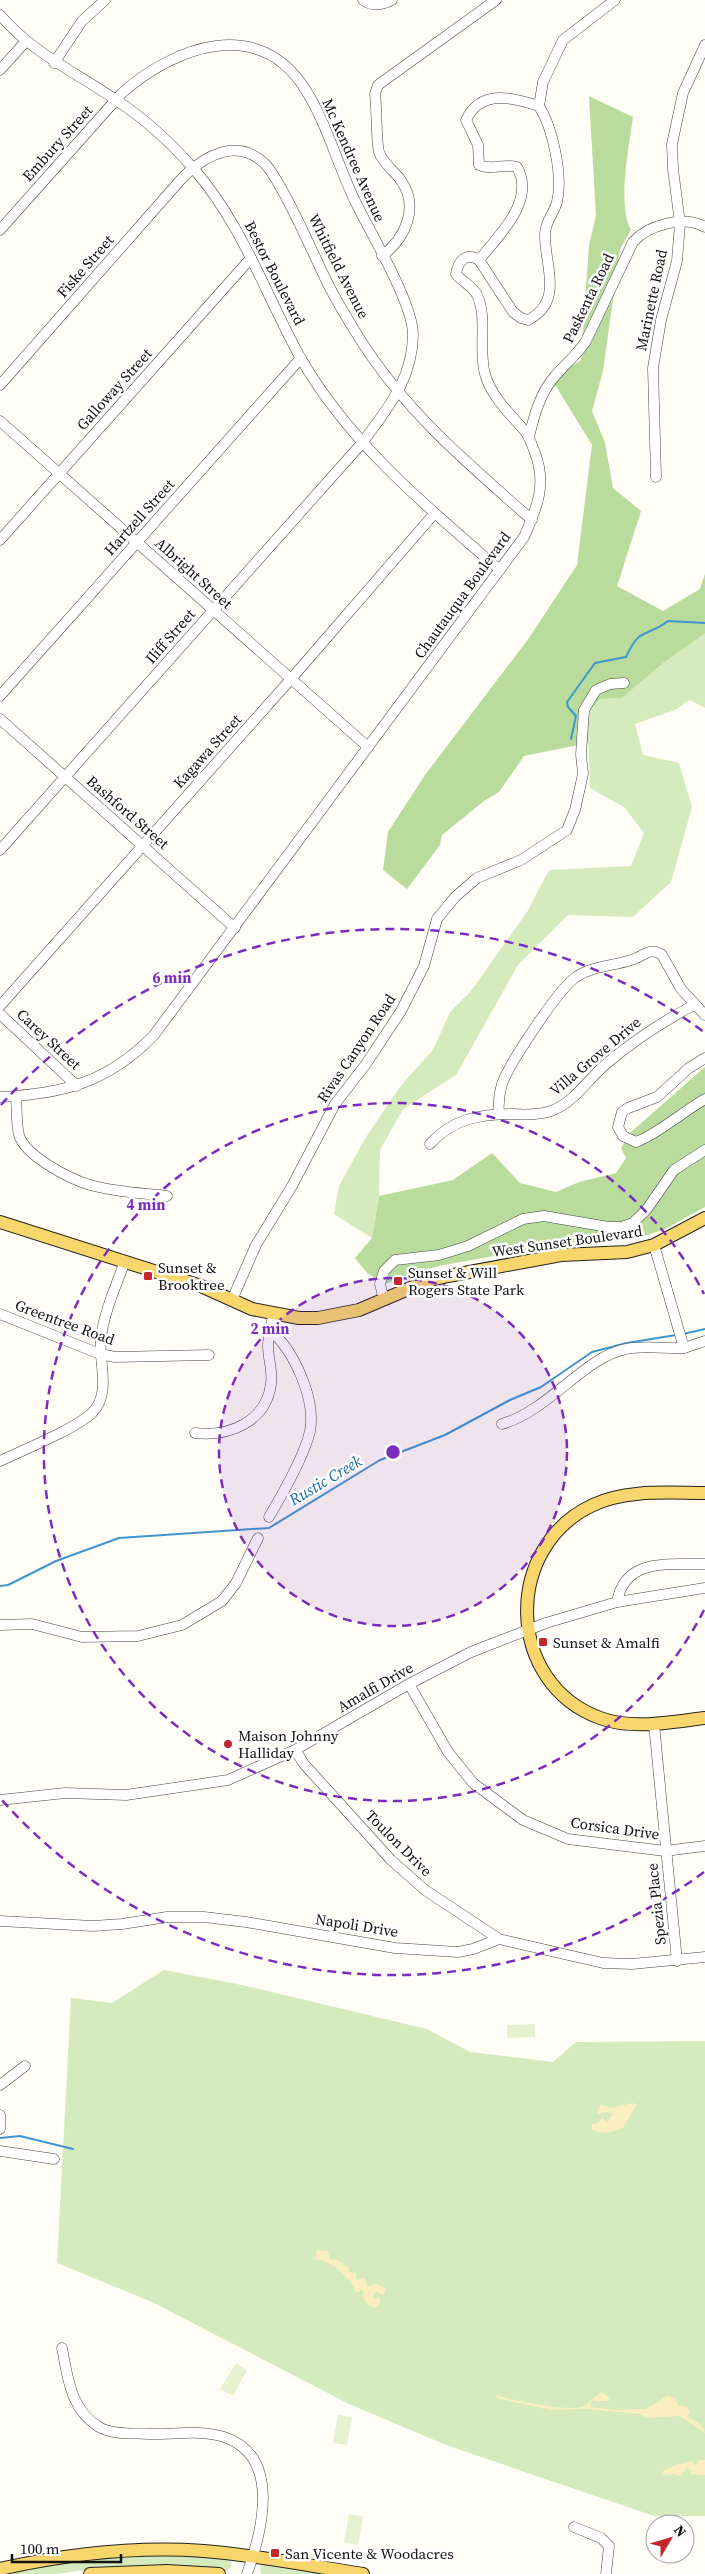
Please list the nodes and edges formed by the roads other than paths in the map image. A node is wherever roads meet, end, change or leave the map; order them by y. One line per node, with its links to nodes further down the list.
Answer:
1 (105, 0): 10 (street)
2 (363, 0): 3 (street)
3 (392, 0)
4 (496, 0): 18 (street)
5 (615, 0): 13 (street)
6 (0, 14): 7 (street, Bestor Boulevard)
7 (26, 41): 10 (street, Bestor Boulevard); 11 (street)
8 (705, 45): 9 (street, Marinette Road)
9 (702, 60): 15 (street, Marinette Road)
10 (54, 62): 12 (street, Bestor Boulevard)
11 (0, 70)
12 (116, 100): 14 (street, Bestor Boulevard); 17 (street, Embury Street); 18 (street, Mc Kendree Avenue)
13 (539, 106): 20 (street); 20 (street)
14 (192, 168): 19 (street, Bestor Boulevard); 22 (street, Fiske Street); 23 (street, Whitfield Avenue)
15 (680, 222): 16 (street); 25 (street, Paskenta Road); 28 (street, Marinette Road)
16 (705, 227)
17 (0, 230)
18 (382, 256): 23 (street, Mc Kendree Avenue)
19 (251, 258): 21 (street, Bestor Boulevard); 27 (street, Galloway Street)
20 (479, 260): 25 (street, Chautauqua Boulevard)
21 (301, 358): 26 (street, Bestor Boulevard); 32 (street, Hartzell Street)
22 (0, 384)
23 (399, 392): 26 (street, Mc Kendree Avenue); 30 (street, Whitfield Avenue)
24 (0, 421): 27 (street, Albright Street)
25 (529, 437): 30 (street, Chautauqua Boulevard)
26 (363, 442): 29 (street, Bestor Boulevard); 34 (street, Iliff Street)
27 (59, 473): 31 (street, Galloway Street); 32 (street, Albright Street)
28 (656, 477)
29 (434, 514): 33 (street, Bestor Boulevard); 35 (street, Kagawa Street)
30 (532, 520): 33 (street, Chautauqua Boulevard)
31 (0, 540)
32 (136, 542): 34 (street, Albright Street); 37 (street, Hartzell Street)
33 (500, 570): 39 (street, Chautauqua Boulevard)
34 (213, 610): 35 (street, Albright Street); 40 (street, Iliff Street)
35 (291, 679): 39 (street, Albright Street); 41 (street, Kagawa Street)
36 (624, 684): 61 (street, Rivas Canyon Road)
37 (0, 696)
38 (0, 719): 40 (street, Bashford Street)
39 (368, 747): 43 (street, Chautauqua Boulevard)
40 (66, 777): 41 (street, Bashford Street); 42 (street, Iliff Street)
41 (143, 845): 43 (street, Bashford Street); 45 (street, Kagawa Street)
42 (0, 850)
43 (235, 928): 49 (street, Chautauqua Boulevard)
44 (694, 1004): 47 (street); 53 (street, Villa Grove Drive); 53 (street)
45 (0, 1006)
46 (0, 1014): 49 (street, Carey Street)
47 (705, 1015)
48 (705, 1058): 52 (street)
49 (77, 1086): 50 (street, Chautauqua Boulevard)
50 (16, 1096): 51 (street, Chautauqua Boulevard); 56 (street)
51 (0, 1097)
52 (705, 1099)
53 (499, 1114): 54 (street, Villa Grove Drive)
54 (430, 1144)
55 (705, 1150): 62 (street)
56 (167, 1196)
57 (705, 1218): 59 (main road, West Sunset Boulevard)
58 (0, 1222): 60 (main road, West Sunset Boulevard)
59 (654, 1245): 62 (main road, West Sunset Boulevard); 66 (street)
60 (125, 1261): 61 (main road, West Sunset Boulevard); 68 (street)
61 (232, 1300): 64 (main road, West Sunset Boulevard)
62 (384, 1300): 64 (main road, West Sunset Boulevard)
63 (0, 1314): 68 (street, Greentree Road)
64 (273, 1315): 65 (street)
65 (271, 1331): 71 (street); 74 (street)
66 (681, 1339): 67 (street); 70 (street)
67 (705, 1341)
68 (100, 1354): 69 (street, Greentree Road); 72 (street)
69 (209, 1355)
70 (502, 1424)
71 (196, 1433)
72 (0, 1461)
73 (705, 1493): 80 (main road)
74 (269, 1517)
75 (258, 1538): 79 (street)
76 (705, 1564): 78 (street)
77 (705, 1588): 78 (street, Amalfi Drive)
78 (617, 1602): 80 (street, Amalfi Drive)
79 (0, 1625)
80 (527, 1630): 81 (street, Amalfi Drive); 83 (main road)
81 (409, 1684): 84 (street, Amalfi Drive); 87 (street, Corsica Drive)
82 (705, 1718): 83 (main road)
83 (654, 1724): 87 (street, Spezia Place)
84 (295, 1750): 85 (street, Amalfi Drive); 89 (street, Toulon Drive)
85 (0, 1800)
86 (705, 1846): 87 (street, Corsica Drive)
87 (665, 1851): 91 (street, Spezia Place)
88 (0, 1921): 89 (street, Napoli Drive)
89 (499, 1939): 91 (street)
90 (705, 1957): 91 (street)
91 (677, 1961)
92 (24, 2066): 93 (street)
93 (0, 2086)
94 (0, 2115): 95 (street)
95 (0, 2129)
96 (0, 2151): 97 (street)
97 (54, 2159)
98 (62, 2348): 100 (street)
99 (574, 2527): 106 (street)
100 (252, 2558): 101 (main road); 104 (street); 105 (main road)
101 (0, 2569)
102 (90, 2574): 103 (main road)
103 (219, 2574)
104 (247, 2574)
105 (363, 2574)
106 (606, 2574)

